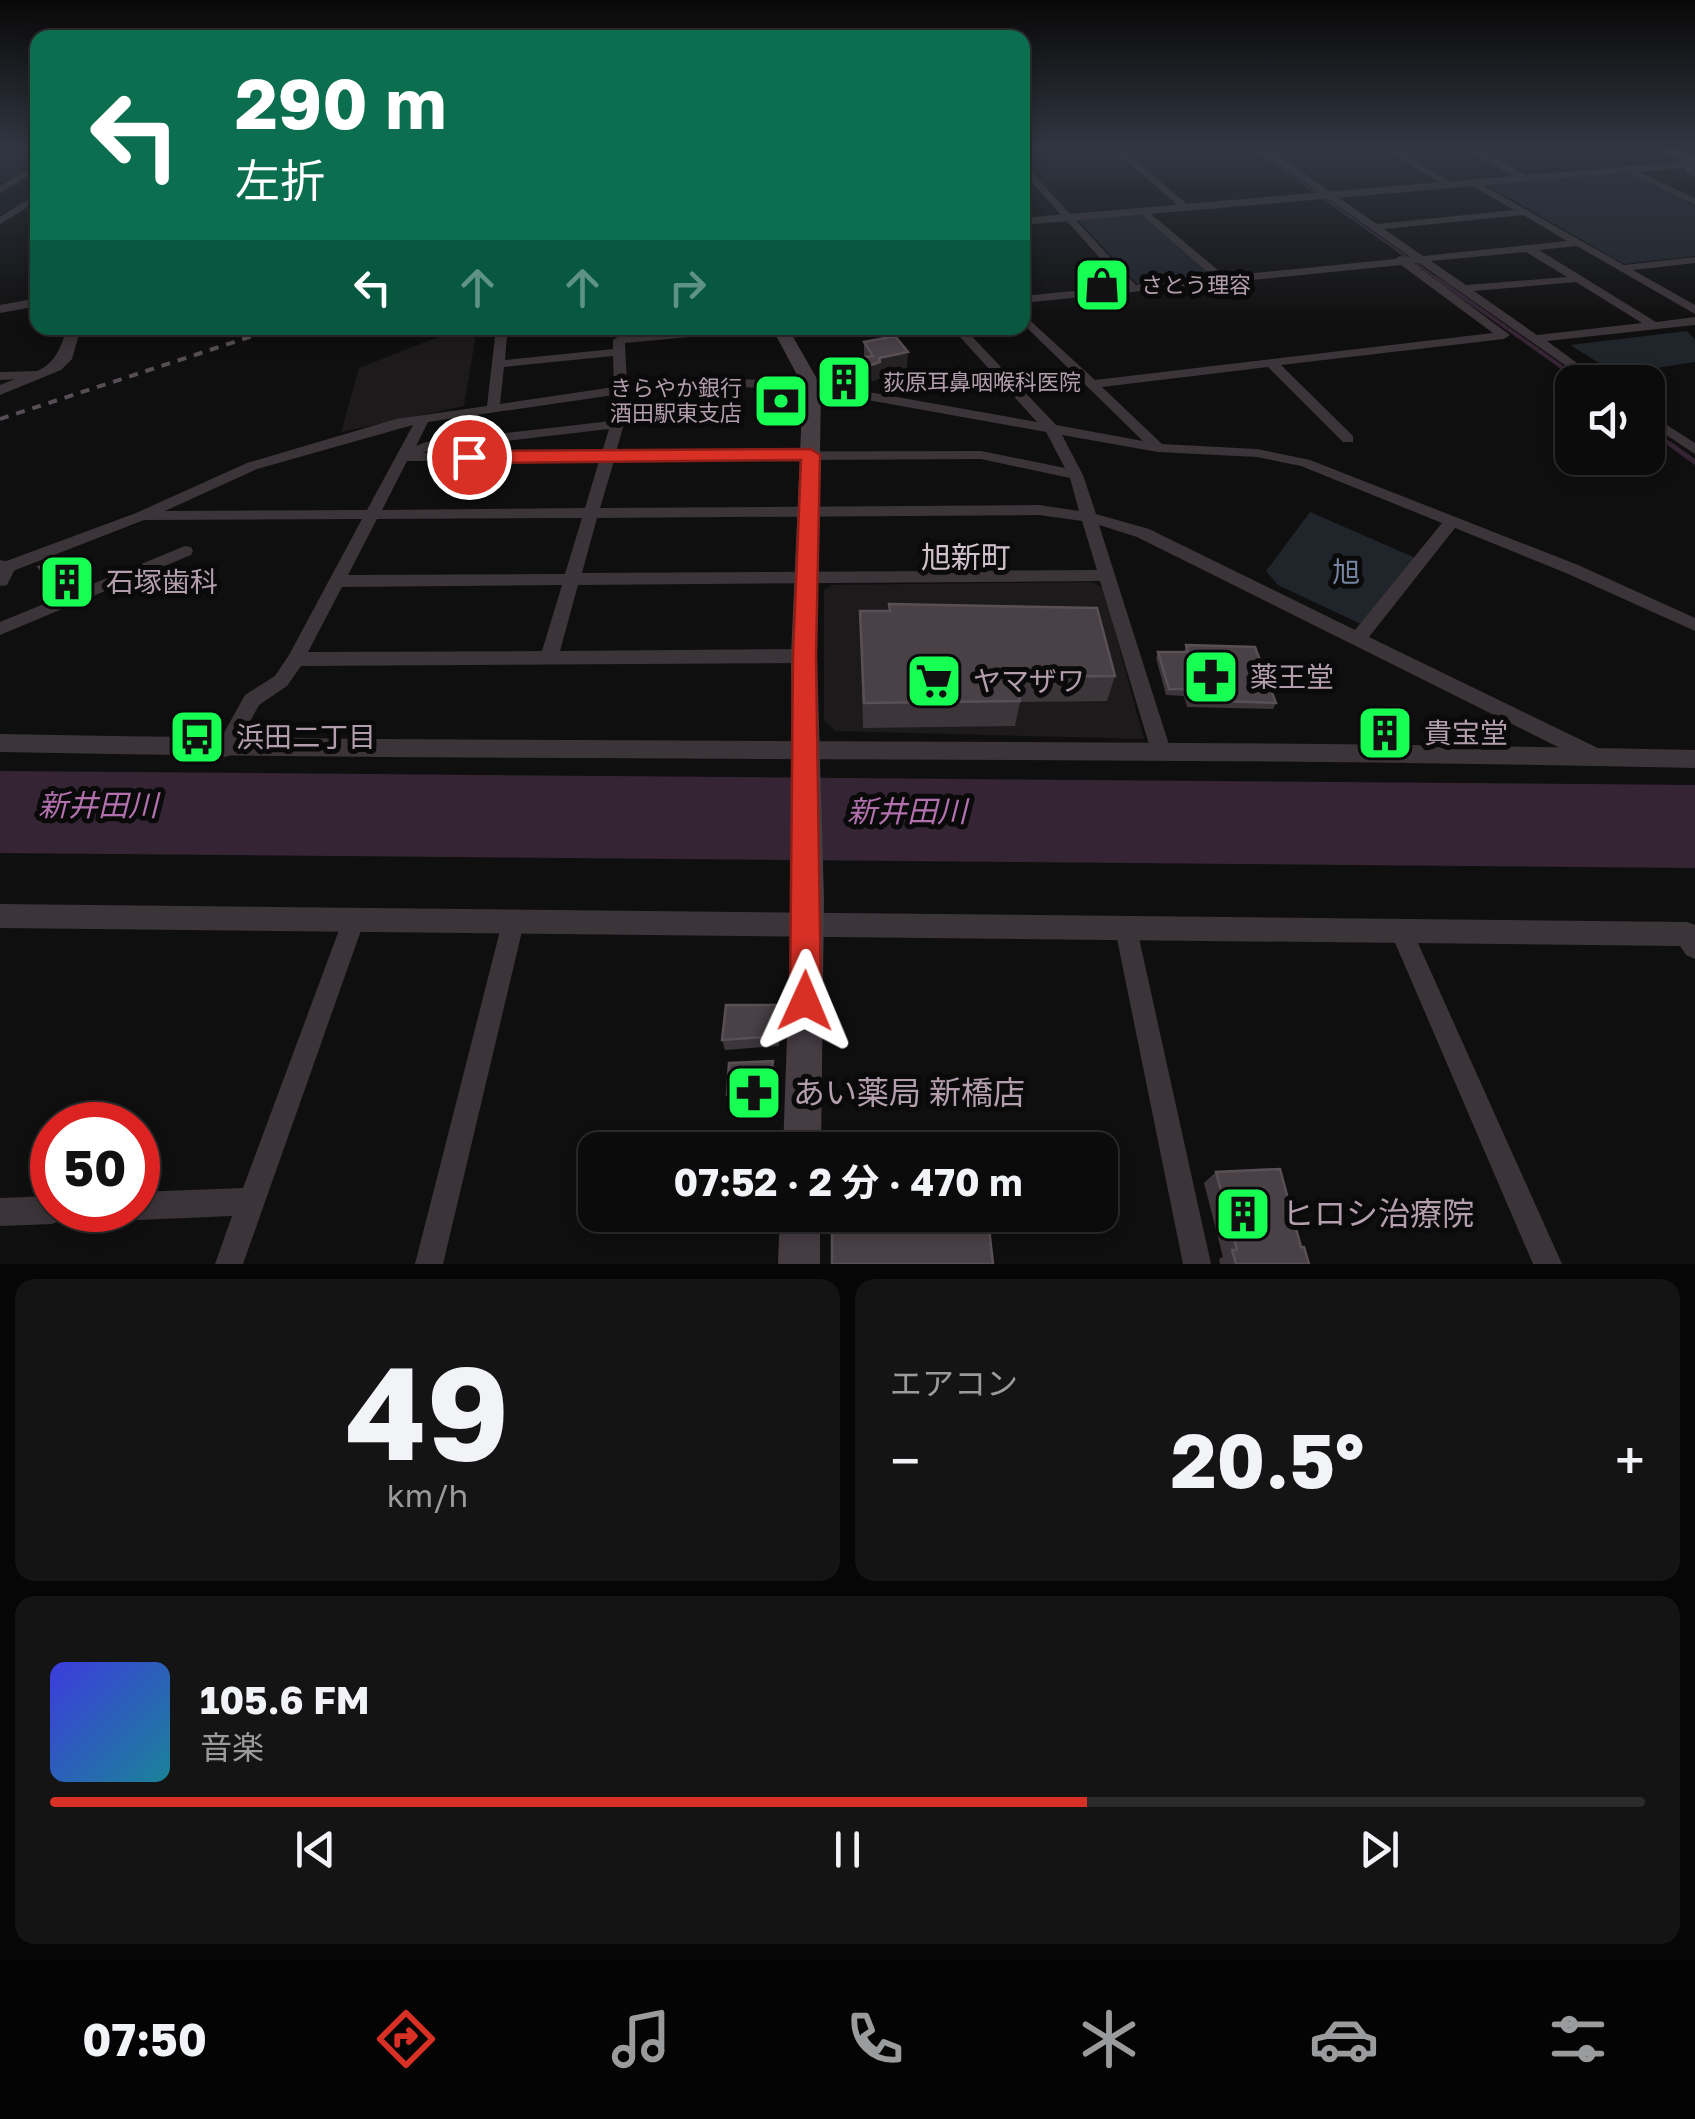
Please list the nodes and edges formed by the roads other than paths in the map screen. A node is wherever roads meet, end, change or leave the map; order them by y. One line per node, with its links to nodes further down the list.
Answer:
1 (1059, 207): 8 (street)
2 (1185, 207): 6 (street)
3 (1326, 207): 15 (street)
4 (1346, 207): 10 (street)
5 (1516, 207): 7 (street)
6 (1144, 210): 8 (street); 18 (street)
7 (1525, 212): 10 (street); 11 (street)
8 (1069, 218): 9 (street); 19 (street)
9 (1030, 221)
10 (1375, 227): 13 (street)
11 (1579, 243): 12 (street); 16 (street)
12 (1528, 248): 13 (street); 17 (street)
13 (1421, 259): 15 (street); 20 (street)
14 (1695, 260): 16 (street)
15 (1402, 261): 18 (street); 35 (street)
16 (1622, 268): 24 (street)
17 (1578, 279): 20 (street); 27 (street)
18 (1223, 280): 19 (street)
19 (1134, 289): 21 (street)
20 (1463, 289): 33 (street)
21 (1030, 299)
22 (30, 303): 23 (street)
23 (0, 309)
24 (1695, 310)
25 (1695, 320): 27 (street)
26 (1030, 324): 40 (street)
27 (1653, 325): 33 (street)
28 (72, 335): 38 (street)
29 (502, 335): 36 (street)
30 (650, 335): 34 (street)
31 (784, 335): 41 (main road)
32 (964, 335): 48 (street)
33 (1534, 339): 37 (street)
34 (619, 340): 36 (street); 43 (street)
35 (1271, 363): 40 (street); 49 (street)
36 (499, 364): 44 (street)
37 (1572, 365)
38 (37, 375): 39 (street); 42 (street)
39 (0, 376)
40 (1092, 384): 50 (street)
41 (812, 386): 43 (street); 48 (street); 52 (main road)
42 (0, 390)
43 (622, 390): 44 (street); 46 (street)
44 (493, 408): 45 (street)
45 (423, 418): 53 (street); 59 (street)
46 (616, 424): 53 (street); 54 (street)
47 (1665, 430): 51 (street)
48 (1052, 432): 50 (street); 55 (street)
49 (1348, 439)
50 (1158, 448): 61 (street)
51 (1695, 450)
52 (811, 455): 54 (street); 55 (street); 56 (main road)
53 (402, 456): 54 (street); 57 (street)
54 (608, 456): 58 (street)
55 (1076, 475): 60 (street)
56 (810, 514): 58 (street); 60 (street); 65 (main road)
57 (371, 515): 58 (street); 59 (street); 66 (street)
58 (593, 515): 67 (street)
59 (141, 516): 63 (street)
60 (1089, 517): 64 (street); 70 (street)
61 (1451, 523): 68 (street); 70 (street)
62 (185, 552): 69 (street)
63 (2, 571)
64 (1107, 575): 65 (street); 76 (street)
65 (809, 578): 67 (street); 71 (main road)
66 (337, 580): 67 (street); 73 (street)
67 (574, 580): 72 (street)
68 (1695, 625)
69 (0, 629)
70 (1358, 638): 78 (street)
71 (804, 656): 72 (street); 77 (main road)
72 (548, 657): 73 (street)
73 (296, 659): 75 (street)
74 (0, 743): 75 (street)
75 (225, 748): 77 (street)
76 (1161, 751): 77 (street); 78 (street)
77 (805, 756): 80 (main road)
78 (1596, 756): 79 (street)
79 (1695, 759)
80 (807, 912): 83 (street); 84 (street); 87 (main road)
81 (0, 916): 82 (street)
82 (353, 922): 83 (street); 88 (street)
83 (513, 924): 94 (street)
84 (1126, 929): 85 (street); 96 (street)
85 (1400, 932): 86 (street); 97 (street)
86 (1695, 946)
87 (802, 1132)
88 (254, 1200): 89 (street); 93 (street)
89 (160, 1205)
90 (30, 1211): 91 (street)
91 (0, 1212)
92 (800, 1232): 95 (main road)
93 (230, 1264)
94 (429, 1264)
95 (799, 1264)
96 (1198, 1264)
97 (1548, 1264)

